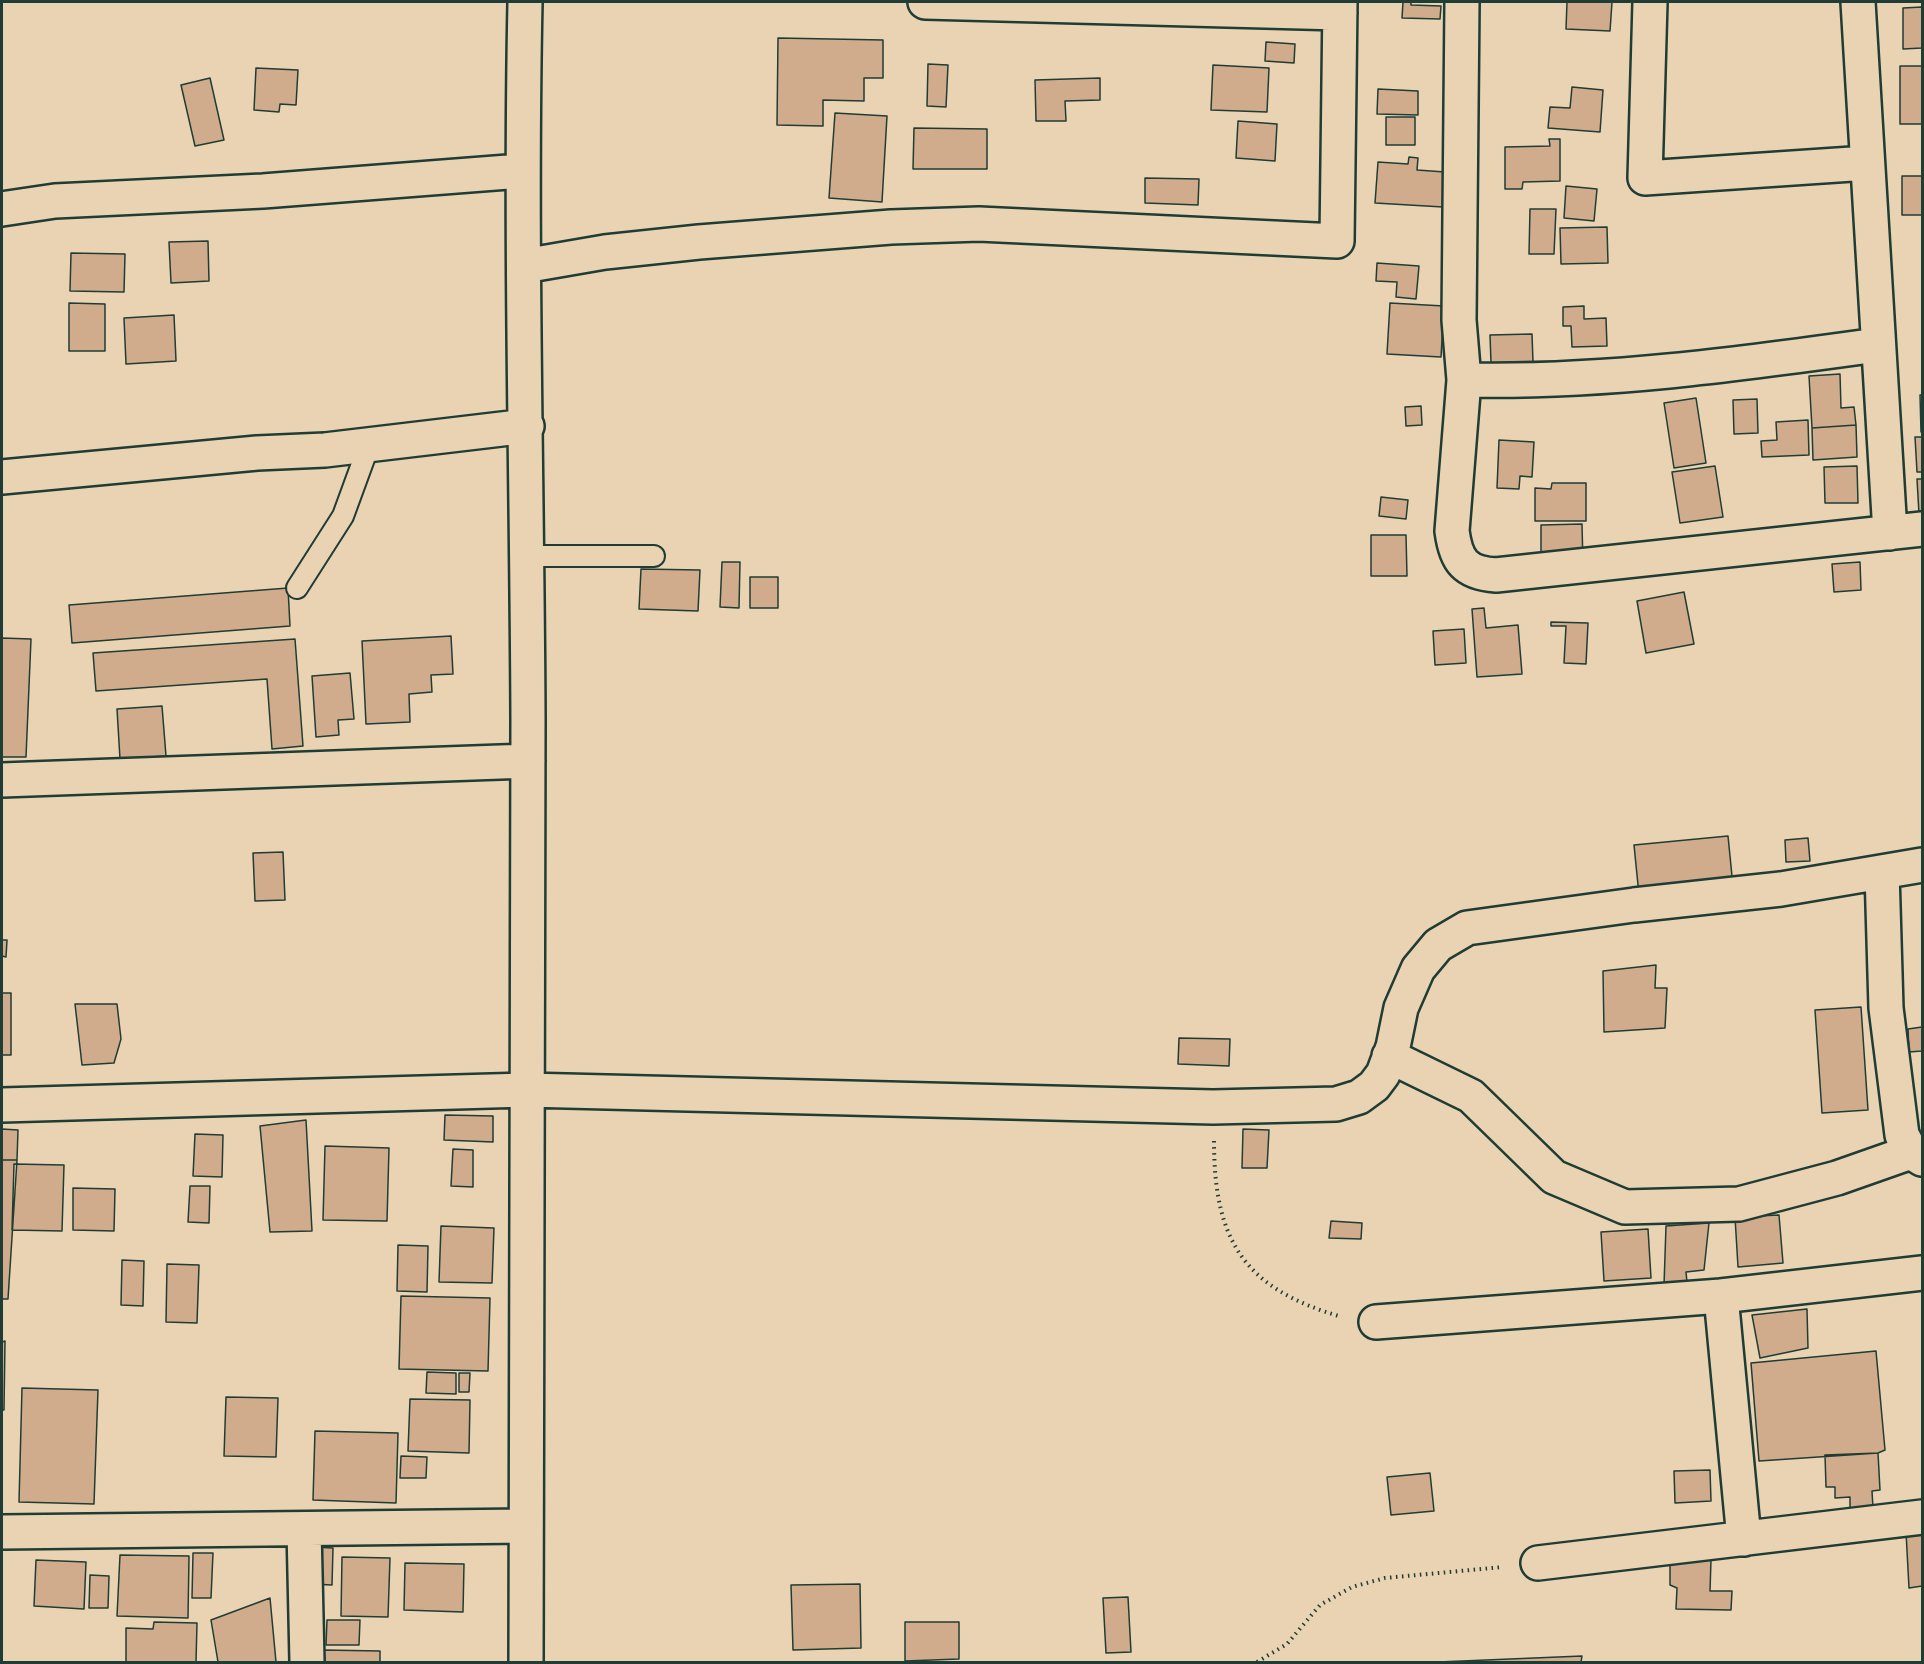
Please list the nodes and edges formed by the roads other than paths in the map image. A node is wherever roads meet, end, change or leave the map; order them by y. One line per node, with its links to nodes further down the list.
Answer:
1 (525, 2): 8 (street)
2 (925, 2): 6 (street)
3 (1462, 2): 12 (street)
4 (1650, 2): 7 (street)
5 (1858, 2): 7 (street)
6 (1340, 7): 10 (street)
7 (1867, 163): 11 (street)
8 (522, 171): 9 (street); 10 (street)
9 (2, 209)
10 (524, 266): 13 (street)
11 (1877, 345): 12 (street); 17 (street)
12 (1464, 380): 17 (street)
13 (527, 426): 14 (street); 18 (street)
14 (369, 445): 15 (street); 20 (lane)
15 (2, 477)
16 (1923, 529): 17 (street)
17 (1890, 533)
18 (528, 556): 19 (lane); 21 (street)
19 (654, 556)
20 (297, 588)
21 (528, 761): 22 (street); 26 (street)
22 (2, 780)
23 (1923, 865): 24 (street)
24 (1882, 873): 25 (street); 28 (street)
25 (1389, 1056): 26 (street); 28 (street)
26 (526, 1090): 27 (street); 33 (street)
27 (2, 1105)
28 (1917, 1155)
29 (1923, 1274): 30 (street)
30 (1721, 1296): 31 (street); 36 (street)
31 (1376, 1322)
32 (1923, 1517): 36 (street)
33 (526, 1526): 34 (street); 39 (street)
34 (304, 1529): 35 (street); 38 (street)
35 (2, 1532)
36 (1744, 1539): 37 (street)
37 (1538, 1563)
38 (307, 1662)
39 (526, 1662)

